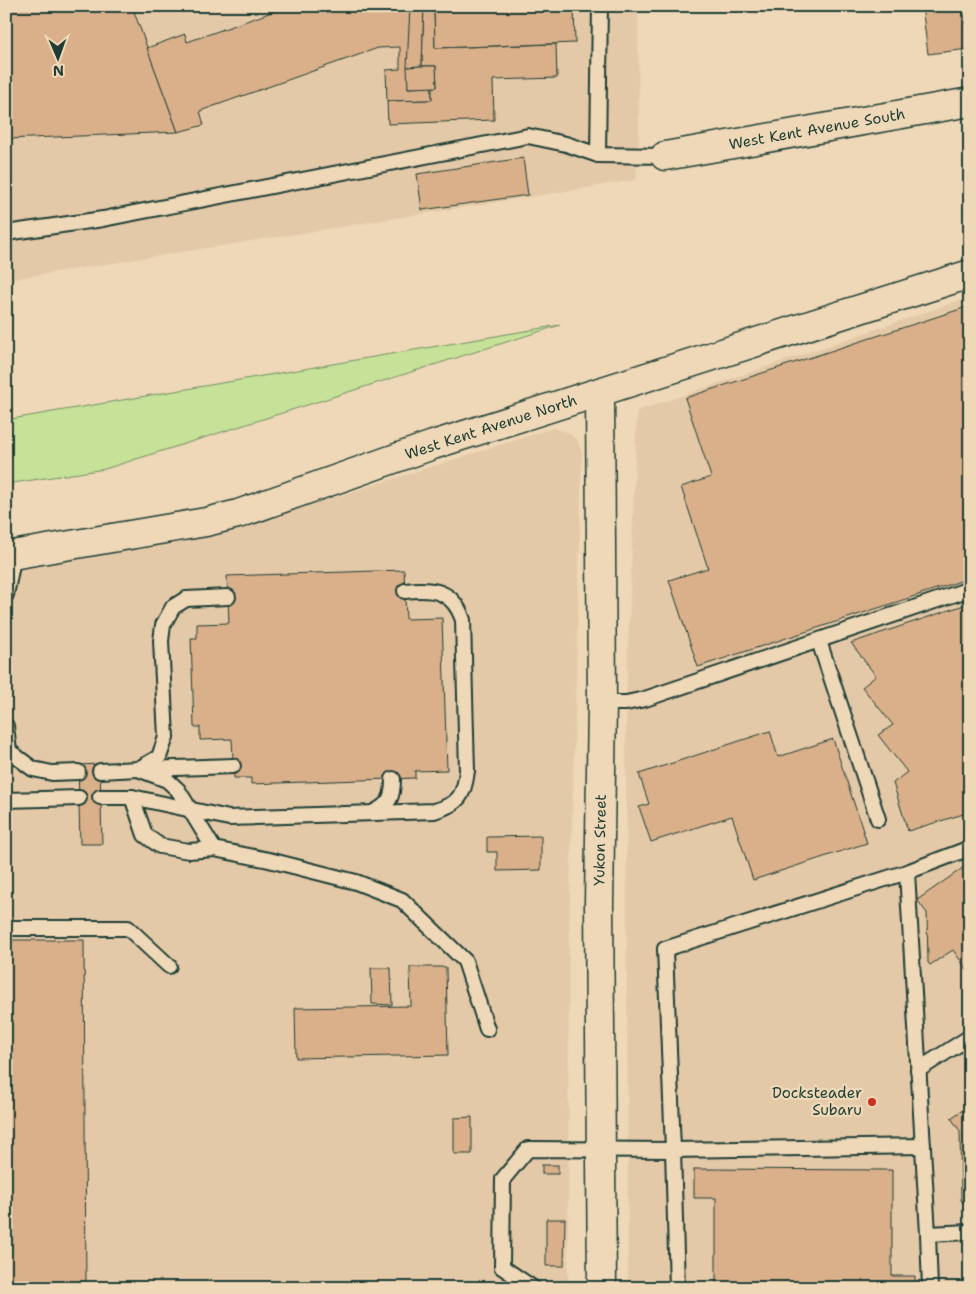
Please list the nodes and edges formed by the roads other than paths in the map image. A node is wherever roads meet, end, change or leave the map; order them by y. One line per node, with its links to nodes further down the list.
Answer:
1 (600, 6): 3 (lane)
2 (970, 102): 4 (street, West Kent Avenue South)
3 (598, 155): 4 (lane); 5 (lane)
4 (665, 156)
5 (6, 233)
6 (970, 274): 7 (street, West Kent Avenue North)
7 (600, 392): 8 (street, West Kent Avenue North); 14 (street, Yukon Street)
8 (10, 556): 11 (lane)
9 (970, 589): 13 (lane)
10 (405, 590): 26 (lane)
11 (6, 595)
12 (228, 597): 17 (lane)
13 (819, 641): 14 (lane); 27 (lane)
14 (602, 703): 37 (street, Yukon Street)
15 (6, 726): 19 (lane)
16 (233, 766): 17 (lane)
17 (138, 769): 18 (lane); 25 (lane)
18 (100, 771)
19 (78, 772)
20 (393, 779): 26 (lane)
21 (100, 797): 23 (lane)
22 (79, 798): 24 (lane)
23 (132, 798): 25 (lane); 29 (lane)
24 (6, 800)
25 (189, 809): 26 (lane); 29 (lane)
26 (374, 812)
27 (878, 819)
28 (970, 848): 30 (lane)
29 (214, 849): 33 (lane)
30 (907, 872): 35 (lane); 38 (lane)
31 (6, 928): 32 (lane)
32 (168, 966)
33 (487, 1029)
34 (970, 1037): 35 (lane)
35 (918, 1070): 36 (lane)
36 (923, 1146): 38 (lane); 40 (lane)
37 (600, 1150): 38 (lane); 41 (lane); 42 (street, Yukon Street)
38 (673, 1150): 43 (lane)
39 (970, 1232): 40 (lane)
40 (928, 1234): 44 (lane)
41 (533, 1288)
42 (602, 1288)
43 (677, 1288)
44 (930, 1288)

